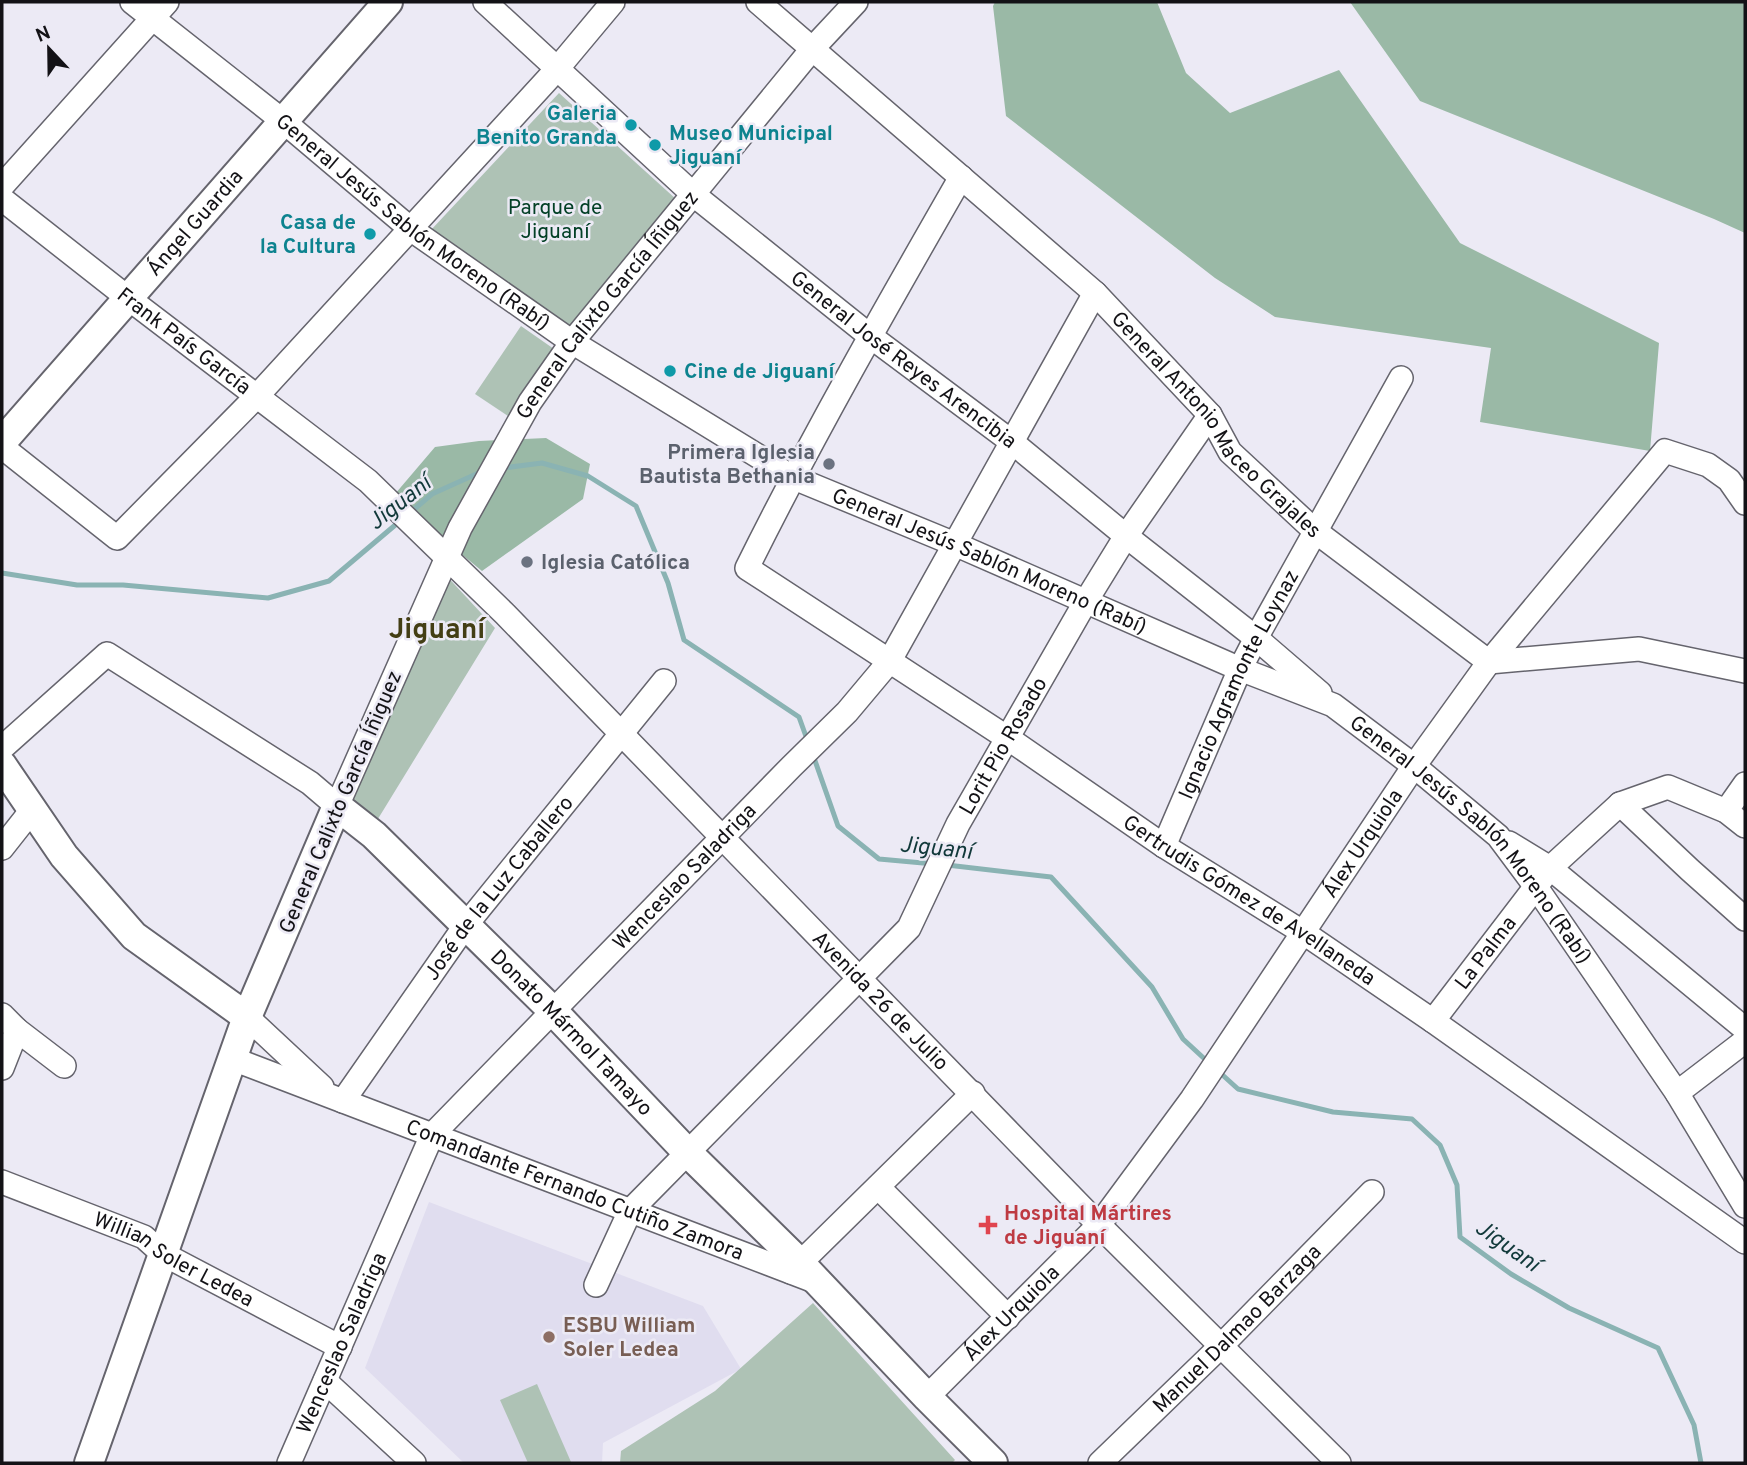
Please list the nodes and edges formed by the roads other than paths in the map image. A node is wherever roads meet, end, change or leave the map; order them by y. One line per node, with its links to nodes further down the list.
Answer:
1 (132, 2): 8 (street, General Jesús Sablón Moreno (Rabí))
2 (167, 2): 8 (street)
3 (388, 2): 11 (main road, Ángel Guardia)
4 (485, 2): 10 (street, General José Reyes Arencibia)
5 (613, 2): 10 (street)
6 (758, 2): 9 (street, General Antonio Maceo Grajales)
7 (856, 2): 9 (street, General Calixto García Íñiguez)
8 (152, 19): 11 (street, General Jesús Sablón Moreno (Rabí)); 13 (street)
9 (813, 48): 12 (street, General Antonio Maceo Grajales); 14 (street, General Calixto García Íñiguez)
10 (557, 69): 14 (street, General José Reyes Arencibia); 16 (street)
11 (283, 121): 16 (street, General Jesús Sablón Moreno (Rabí)); 18 (main road, Ángel Guardia)
12 (961, 177): 17 (street, General Antonio Maceo Grajales); 19 (street)
13 (2, 186)
14 (694, 195): 19 (street, General José Reyes Arencibia); 20 (street, General Calixto García Íñiguez)
15 (2, 199): 18 (street, Frank País García)
16 (412, 230): 20 (street, General Jesús Sablón Moreno (Rabí)); 22 (street)
17 (1095, 293): 23 (street, General Antonio Maceo Grajales); 24 (street, Wenceslao Saladriga)
18 (128, 299): 22 (street, Frank País García); 25 (main road, Ángel Guardia)
19 (870, 336): 24 (street, General José Reyes Arencibia); 26 (street)
20 (572, 342): 26 (street, General Jesús Sablón Moreno (Rabí)); 32 (street, General Calixto García Íñiguez)
21 (1401, 378): 28 (street, Ignacio Agramonte Loynaz)
22 (257, 396): 25 (street); 29 (street, Frank País García)
23 (1210, 415): 28 (street, General Antonio Maceo Grajales); 30 (street, Lorit Pio Rosado)
24 (1012, 442): 30 (street, General José Reyes Arencibia); 31 (street, Wenceslao Saladriga)
25 (2, 444)
26 (792, 477): 31 (street, General Jesús Sablón Moreno (Rabí)); 35 (street, Gertrudis Gómez de Avellaneda)
27 (1745, 503): 36 (street, Álex Urquiola)
28 (1315, 531): 34 (street, Ignacio Agramonte Loynaz); 36 (street, General Antonio Maceo Grajales)
29 (425, 536): 32 (street, Avenida 26 de Julio)
30 (1126, 536): 33 (street, Lorit Pio Rosado); 34 (street, General José Reyes Arencibia)
31 (957, 545): 33 (street, General Jesús Sablón Moreno (Rabí)); 35 (street, Wenceslao Saladriga)
32 (446, 557): 41 (street, Avenida 26 de Julio); 48 (street, General Calixto García Íñiguez)
33 (1086, 601): 37 (street, General Jesús Sablón Moreno (Rabí)); 42 (street, Lorit Pio Rosado)
34 (1256, 638): 37 (street, Ignacio Agramonte Loynaz); 40 (street, General José Reyes Arencibia)
35 (890, 662): 42 (street, Gertrudis Gómez de Avellaneda); 53 (street, Wenceslao Saladriga)
36 (1489, 662): 38 (street); 45 (street, Álex Urquiola)
37 (1240, 669): 40 (street, General Jesús Sablón Moreno (Rabí)); 54 (street, Ignacio Agramonte Loynaz)
38 (1745, 671)
39 (664, 681): 41 (street, José de la Luz Caballero)
40 (1333, 705): 45 (street, General Jesús Sablón Moreno (Rabí))
41 (621, 733): 53 (street, Avenida 26 de Julio); 59 (street, José de la Luz Caballero)
42 (1009, 739): 54 (street, Gertrudis Gómez de Avellaneda); 61 (street, Lorit Pio Rosado)
43 (2, 748): 48 (street, Donato Mármol Tamayo)
44 (2, 765): 49 (main road, Comandante Fernando Cutiño Zamora)
45 (1414, 766): 52 (street, General Jesús Sablón Moreno (Rabí)); 60 (street, Álex Urquiola)
46 (1745, 783): 50 (street)
47 (1620, 804): 50 (street, La Palma); 56 (street, La Palma); 58 (street)
48 (337, 806): 59 (main road, Donato Mármol Tamayo); 63 (main road, General Calixto García Íñiguez)
49 (32, 810): 55 (street); 63 (main road, Comandante Fernando Cutiño Zamora)
50 (1726, 811): 51 (street)
51 (1745, 826)
52 (1498, 836): 56 (street); 57 (street, General Jesús Sablón Moreno (Rabí))
53 (721, 838): 61 (street, Avenida 26 de Julio); 62 (street, Wenceslao Saladriga)
54 (1164, 846): 60 (street, Gertrudis Gómez de Avellaneda)
55 (2, 848)
56 (1550, 868): 57 (street, La Palma); 66 (street)
57 (1536, 887): 64 (street, La Palma); 72 (street, General Jesús Sablón Moreno (Rabí))
58 (1745, 919)
59 (465, 926): 62 (main road, Donato Mármol Tamayo); 73 (street, José de la Luz Caballero)
60 (1304, 933): 64 (street, Gertrudis Gómez de Avellaneda); 81 (street, Álex Urquiola)
61 (859, 978): 71 (street, Avenida 26 de Julio); 75 (street, Lorit Pio Rosado)
62 (553, 1011): 74 (street, Wenceslao Saladriga); 75 (main road, Donato Mármol Tamayo)
63 (247, 1017): 68 (main road, General Calixto García Íñiguez); 73 (street, Comandante Fernando Cutiño Zamora)
64 (1433, 1021): 82 (street, Gertrudis Gómez de Avellaneda)
65 (9, 1023): 69 (street); 70 (street)
66 (1745, 1029)
67 (1745, 1041): 72 (street)
68 (233, 1059): 73 (street, Comandante Fernando Cutiño Zamora); 83 (main road, General Calixto García Íñiguez)
69 (64, 1066)
70 (2, 1068)
71 (973, 1093): 77 (street); 81 (street, Avenida 26 de Julio)
72 (1677, 1093): 79 (street, General Jesús Sablón Moreno (Rabí))
73 (338, 1099): 74 (street, Comandante Fernando Cutiño Zamora)
74 (432, 1135): 80 (street, Comandante Fernando Cutiño Zamora); 87 (street, Wenceslao Saladriga)
75 (687, 1152): 80 (street, Lorit Pio Rosado); 84 (main road, Donato Mármol Tamayo)
76 (2, 1182): 83 (street, Willian Soler Ledea)
77 (878, 1187): 84 (street); 86 (street)
78 (1372, 1192): 88 (street, Manuel Dalmao Barzaga)
79 (1745, 1206)
80 (629, 1211): 84 (street, Comandante Fernando Cutiño Zamora); 85 (street, Lorit Pio Rosado)
81 (1099, 1225): 86 (street, Álex Urquiola); 88 (street, Avenida 26 de Julio)
82 (1745, 1242)
83 (163, 1255): 87 (street, Willian Soler Ledea); 91 (main road, General Calixto García Íñiguez)
84 (803, 1272): 90 (main road, Donato Mármol Tamayo)
85 (596, 1286)
86 (1008, 1317): 90 (street, Álex Urquiola)
87 (340, 1347): 89 (street, Wenceslao Saladriga)
88 (1220, 1347): 95 (street, Manuel Dalmao Barzaga); 96 (street, Avenida 26 de Julio)
89 (325, 1381): 92 (street, Wenceslao Saladriga); 93 (street)
90 (927, 1397): 94 (main road, Donato Mármol Tamayo)
91 (89, 1463)
92 (289, 1463)
93 (414, 1463)
94 (993, 1463)
95 (1100, 1463)
96 (1339, 1463)

